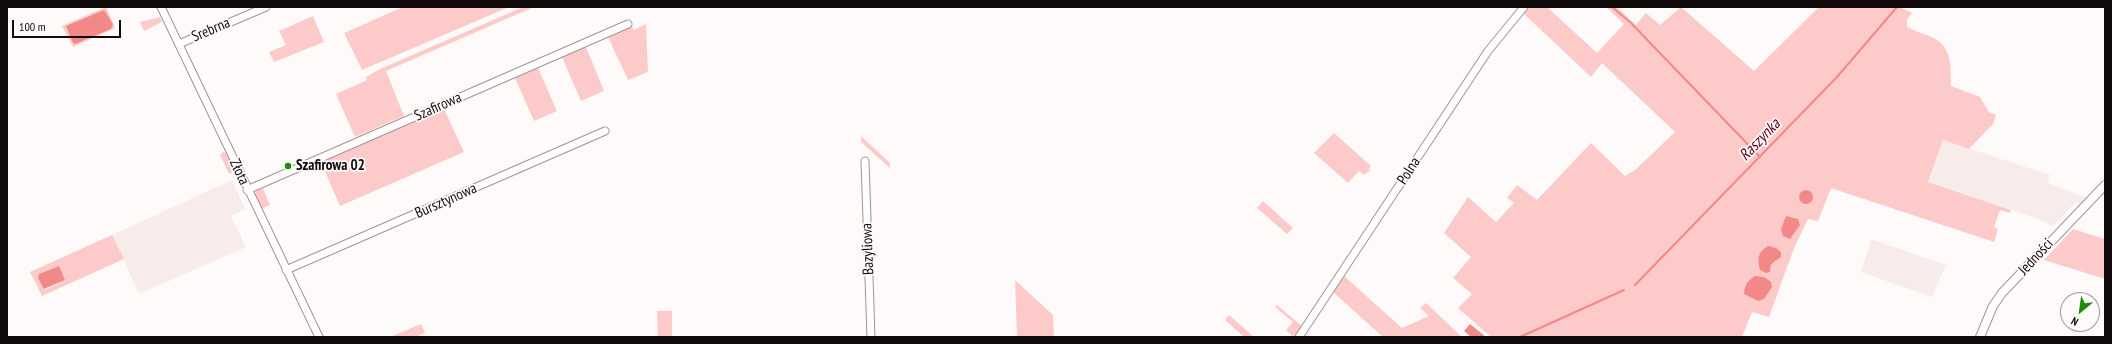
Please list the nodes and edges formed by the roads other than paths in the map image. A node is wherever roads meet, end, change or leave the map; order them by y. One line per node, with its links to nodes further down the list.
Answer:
1 (161, 7): 5 (street, Złota)
2 (266, 7): 5 (street, Srebrna)
3 (1524, 7): 13 (street, Polna)
4 (628, 24): 9 (street, Szafirowa)
5 (179, 44): 9 (street, Złota)
6 (605, 131): 10 (street, Bursztynowa)
7 (865, 162): 12 (street, Bazyliowa)
8 (2105, 185): 14 (street, Jedności)
9 (247, 190): 10 (street, Złota)
10 (286, 270): 11 (street, Złota)
11 (319, 337)
12 (871, 337)
13 (1299, 337)
14 (1980, 337)

